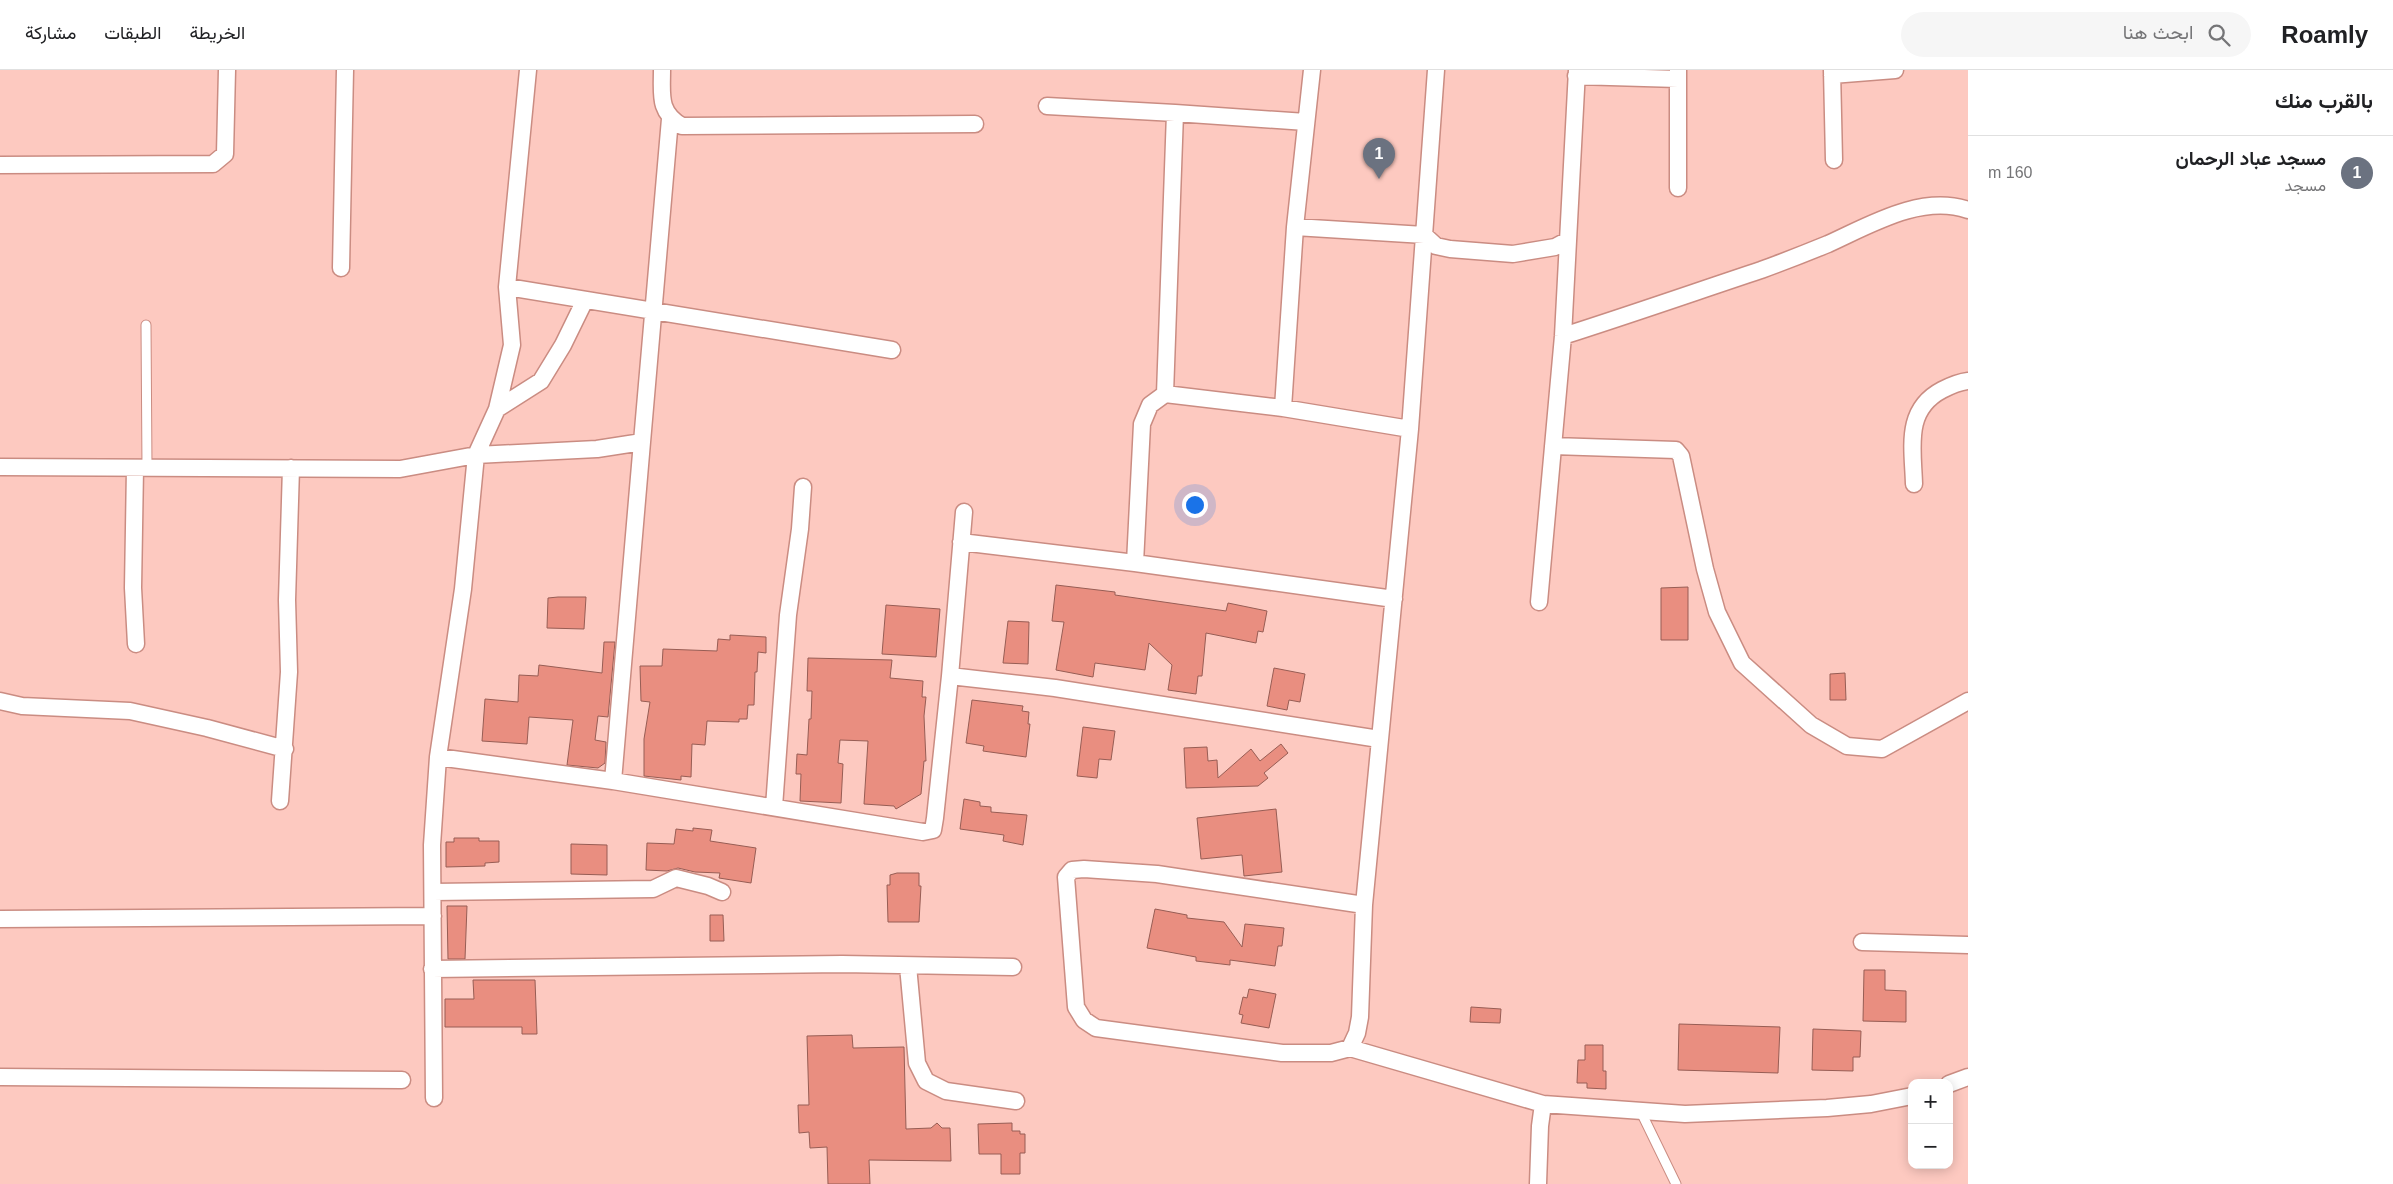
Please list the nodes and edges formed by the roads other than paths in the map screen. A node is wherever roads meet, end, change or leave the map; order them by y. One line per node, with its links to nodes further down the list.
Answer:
1 (227, 70): 17 (street)
2 (345, 70): 23 (street)
3 (528, 70): 24 (street)
4 (662, 70): 13 (street)
5 (1312, 70): 14 (street)
6 (1436, 70): 21 (street)
7 (1895, 70): 9 (street)
8 (1576, 73): 10 (street); 22 (street)
9 (1832, 73): 16 (street)
10 (1678, 74): 18 (street)
11 (1047, 106): 12 (street)
12 (1175, 113): 14 (street); 31 (street)
13 (670, 119): 15 (street); 26 (street)
14 (1306, 122): 20 (street)
15 (975, 124)
16 (1834, 160)
17 (0, 165)
18 (1678, 188)
19 (1968, 210): 28 (street)
20 (1295, 226): 21 (street); 32 (street)
21 (1424, 235): 22 (street); 34 (street)
22 (1568, 240): 28 (street)
23 (341, 268)
24 (508, 287): 25 (street); 33 (street)
25 (585, 300): 26 (street); 33 (street)
26 (653, 311): 29 (street); 35 (street)
27 (146, 325): 39 (lane)
28 (1563, 336): 36 (street)
29 (892, 350)
30 (1968, 381): 41 (street)
31 (1165, 394): 32 (street); 45 (street)
32 (1283, 408): 34 (street)
33 (497, 409): 37 (street)
34 (1410, 429): 46 (street)
35 (642, 442): 37 (street); 55 (street)
36 (1553, 446): 47 (street); 51 (street)
37 (476, 454): 40 (street); 54 (street)
38 (0, 467): 39 (street)
39 (141, 468): 40 (street); 48 (street)
40 (291, 468): 53 (street)
41 (1914, 484)
42 (803, 488): 57 (street)
43 (964, 512): 44 (street)
44 (961, 542): 45 (street); 49 (street)
45 (1135, 563): 46 (street)
46 (1394, 599): 52 (street)
47 (1539, 602)
48 (136, 644)
49 (950, 676): 52 (street); 57 (street)
50 (0, 700): 53 (street)
51 (1968, 700)
52 (1379, 739): 60 (street)
53 (284, 749): 56 (street)
54 (438, 758): 55 (street); 58 (street)
55 (613, 781): 57 (street)
56 (280, 801)
57 (774, 808)
58 (433, 892): 59 (street); 61 (street)
59 (722, 892)
60 (1364, 905): 68 (street); 68 (street)
61 (433, 916): 62 (street); 67 (street)
62 (0, 919)
63 (1862, 942): 64 (street)
64 (1968, 944)
65 (908, 966): 66 (street); 67 (street); 75 (street)
66 (1013, 967)
67 (432, 969): 74 (street)
68 (1350, 1048): 76 (street)
69 (0, 1077): 71 (street)
70 (1968, 1077): 72 (street)
71 (402, 1080)
72 (1953, 1083)
73 (1908, 1097): 77 (street)
74 (434, 1098)
75 (1016, 1101)
76 (1543, 1104): 77 (street); 78 (street)
77 (1640, 1110): 79 (lane)
78 (1538, 1184)
79 (1676, 1184)

